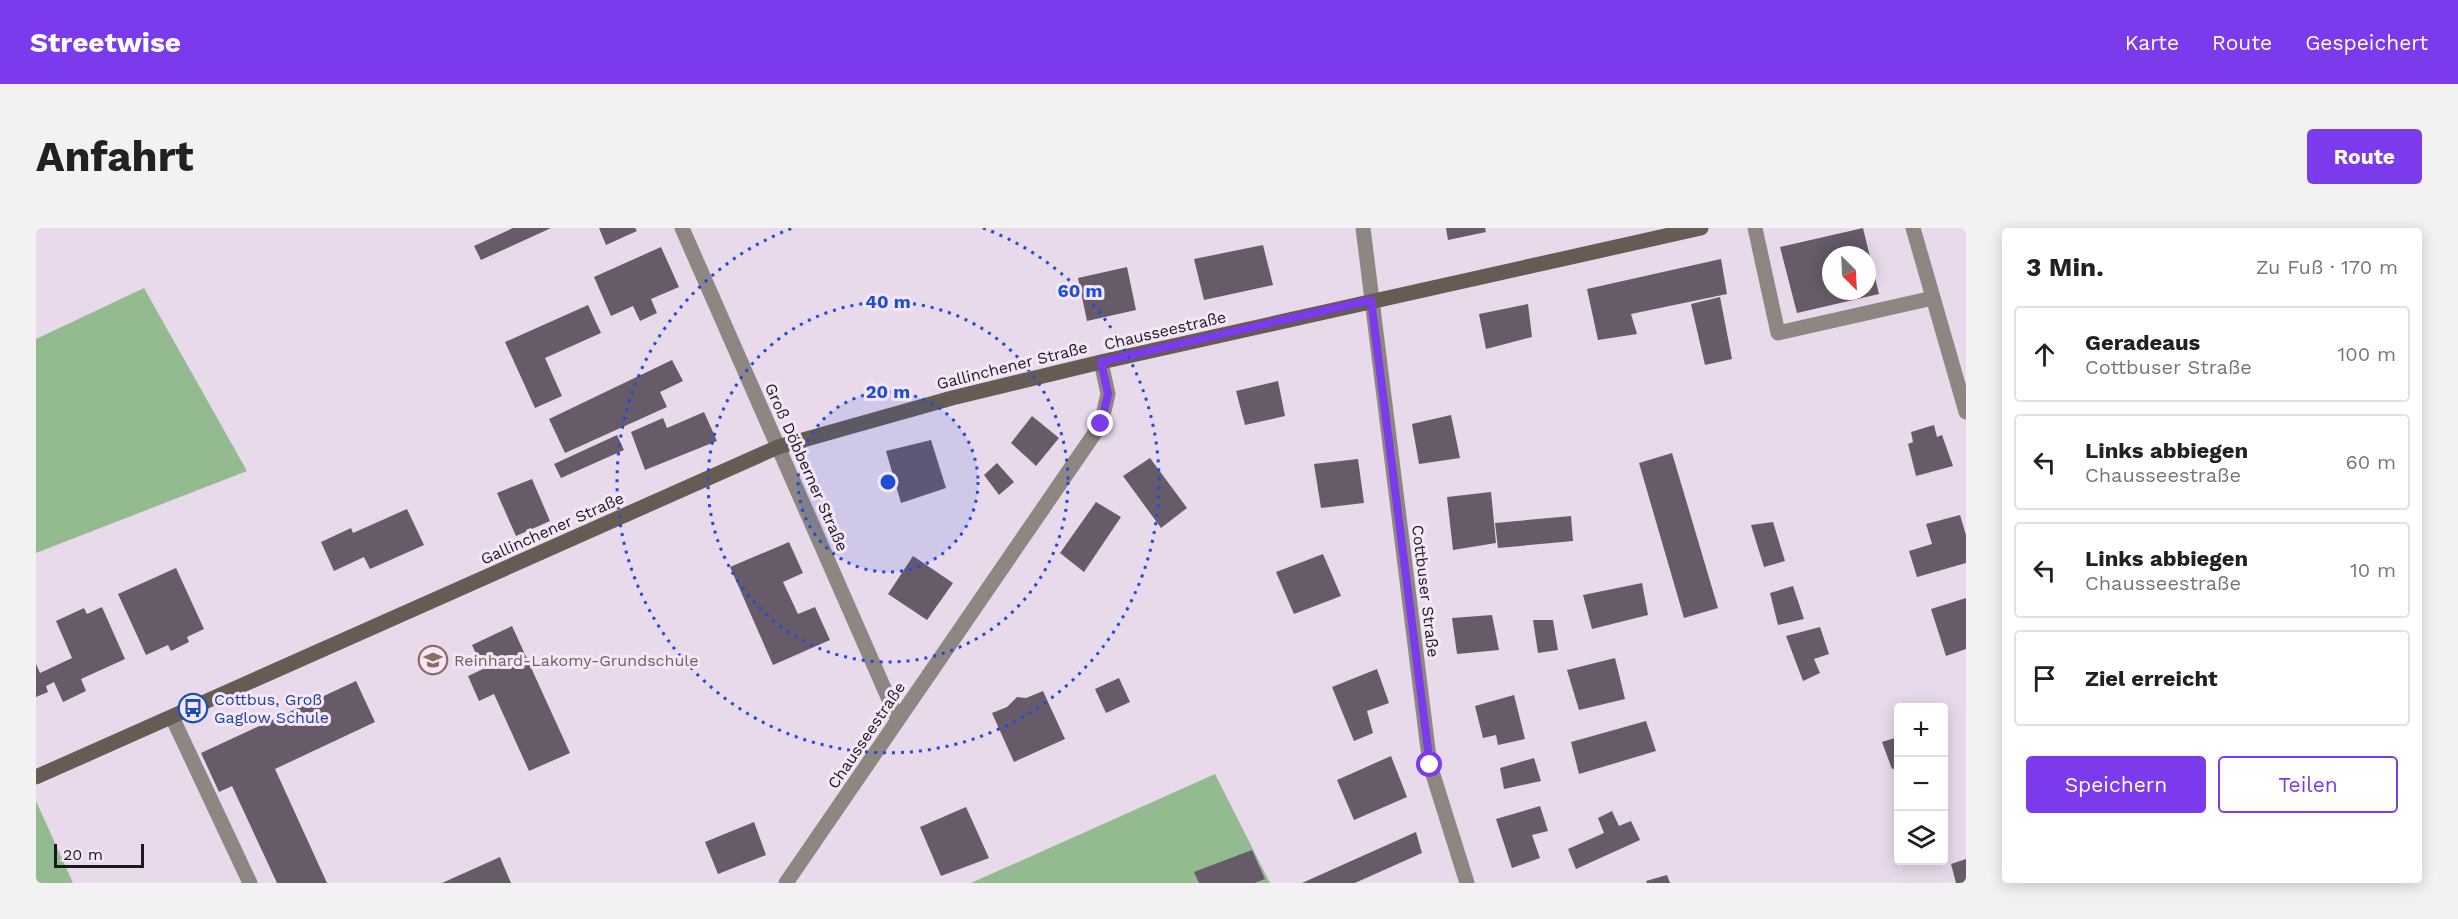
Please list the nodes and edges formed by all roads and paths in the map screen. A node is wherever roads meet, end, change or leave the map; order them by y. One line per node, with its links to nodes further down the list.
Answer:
1 (682, 228): 10 (street, Groß Döbberner Straße)
2 (1363, 228): 7 (street, Cottbuser Straße)
3 (1701, 228): 7 (street, Chausseestraße)
4 (1755, 228): 6 (street)
5 (1913, 228): 6 (street)
6 (1933, 298): 9 (street)
7 (1371, 300): 8 (street, Chausseestraße); 16 (street, Cottbuser Straße)
8 (1101, 362): 10 (street, Gallinchener Straße); 12 (street, Chausseestraße)
9 (1966, 412)
10 (778, 447): 11 (street, Gallinchener Straße); 12 (street, Groß Döbberner Straße)
11 (172, 717): 13 (street, Gallinchener Straße); 14 (street)
12 (898, 720): 15 (street, Chausseestraße)
13 (36, 777)
14 (250, 883)
15 (786, 883)
16 (1467, 883)

